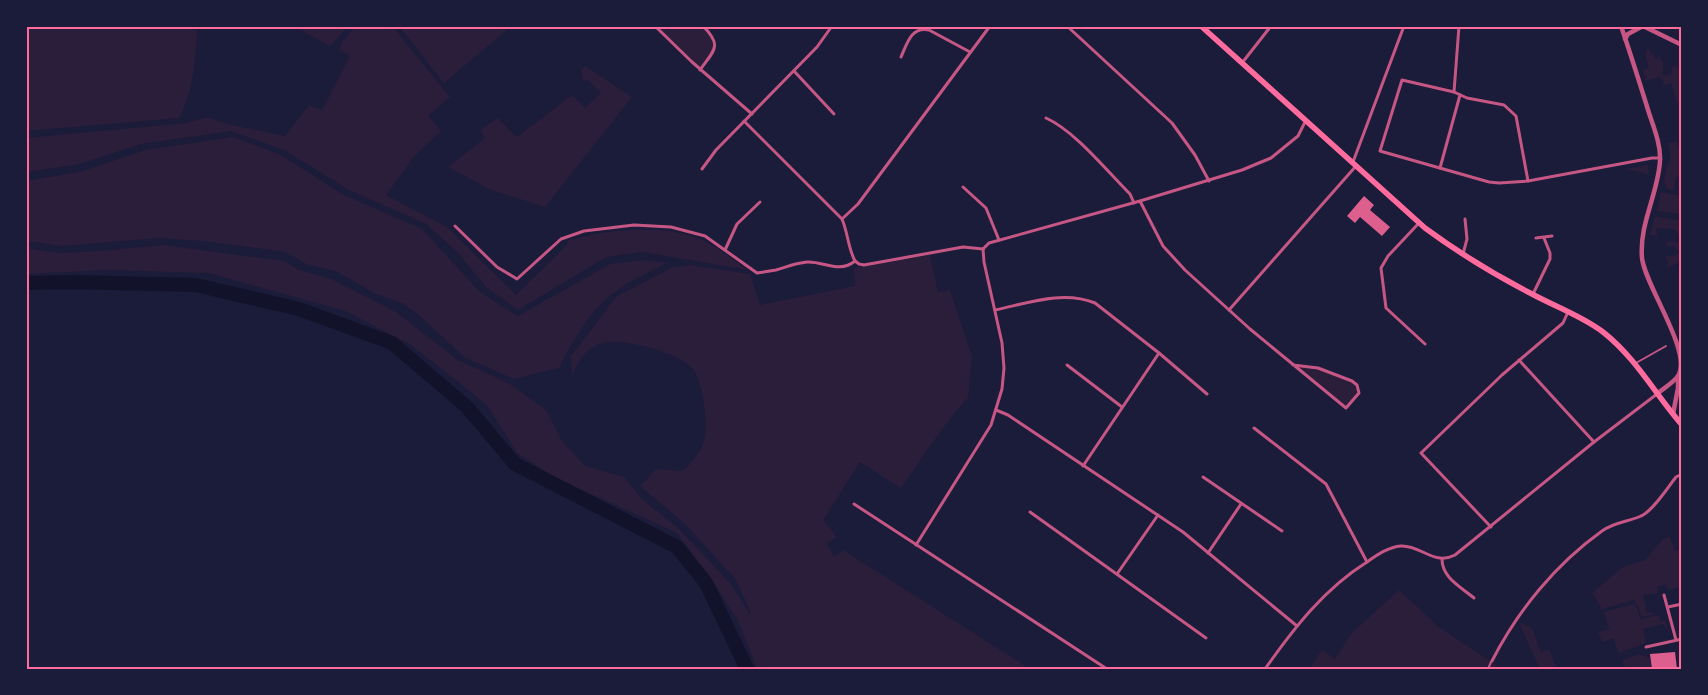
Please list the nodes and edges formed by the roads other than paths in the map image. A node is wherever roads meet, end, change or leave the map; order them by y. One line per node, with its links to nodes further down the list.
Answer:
1 (655, 26): 17 (street)
2 (703, 26): 17 (street)
3 (832, 26): 18 (street)
4 (990, 26): 14 (street)
5 (1067, 26): 30 (street)
6 (1201, 26): 16 (main road)
7 (1271, 26): 16 (street)
8 (1404, 26): 27 (street)
9 (1459, 26): 19 (street)
10 (1621, 26): 12 (street)
11 (1643, 26): 12 (street); 13 (street)
12 (1625, 39): 26 (street)
13 (1682, 45)
14 (970, 52): 15 (street); 37 (street)
15 (901, 57)
16 (1242, 64): 24 (main road)
17 (700, 70): 21 (street)
18 (794, 71): 21 (street); 22 (street)
19 (1454, 92): 20 (street); 28 (street)
20 (1460, 95): 28 (street); 31 (street)
21 (752, 114): 25 (street)
22 (834, 114)
23 (1046, 118): 35 (street)
24 (1306, 120): 27 (main road); 30 (street)
25 (744, 121): 29 (street); 37 (street)
26 (1660, 158): 31 (street); 59 (street)
27 (1355, 165): 38 (main road); 50 (street)
28 (1440, 168): 31 (street)
29 (702, 169)
30 (1208, 181): 33 (street)
31 (1528, 181)
32 (963, 187): 43 (street)
33 (1140, 201): 35 (street); 50 (street)
34 (760, 202): 45 (street)
35 (1134, 203): 43 (street)
36 (1465, 218): 46 (street)
37 (842, 219): 47 (street)
38 (1419, 223): 46 (main road); 52 (street)
39 (455, 226): 45 (street)
40 (1552, 236): 42 (street)
41 (1536, 238): 42 (street)
42 (1544, 238): 48 (street)
43 (999, 240): 44 (street)
44 (983, 249): 47 (street); 49 (street)
45 (725, 250): 47 (street)
46 (1463, 254): 48 (main road)
47 (855, 262)
48 (1533, 295): 51 (main road)
49 (995, 310): 54 (street); 63 (street)
50 (1229, 310): 58 (street)
51 (1568, 312): 55 (street); 56 (main road)
52 (1425, 344)
53 (1666, 346): 56 (lane)
54 (1159, 353): 60 (street); 62 (street)
55 (1519, 360): 67 (street); 75 (street)
56 (1635, 364): 61 (main road)
57 (1067, 365): 62 (street)
58 (1293, 365): 58 (street)
59 (1678, 376): 61 (street); 64 (street)
60 (1207, 394)
61 (1658, 394): 64 (main road); 67 (street)
62 (1122, 406): 68 (street)
63 (996, 410): 68 (street); 77 (street)
64 (1673, 414): 65 (main road)
65 (1682, 425)
66 (1254, 428): 80 (street)
67 (1594, 442): 75 (street)
68 (1083, 466): 74 (street)
69 (1682, 474): 91 (street)
70 (1203, 477): 72 (street)
71 (854, 504): 77 (street)
72 (1241, 504): 76 (street); 78 (street)
73 (1030, 512): 81 (street)
74 (1158, 515): 78 (street); 81 (street)
75 (1491, 527): 79 (street)
76 (1282, 531)
77 (916, 545): 92 (street)
78 (1208, 553): 86 (street)
79 (1442, 559): 80 (street); 83 (street)
80 (1367, 562): 86 (street)
81 (1117, 574): 87 (street)
82 (1664, 595): 85 (street)
83 (1474, 598)
84 (1682, 604): 85 (street)
85 (1668, 608): 89 (street)
86 (1296, 626): 93 (street)
87 (1206, 638)
88 (1682, 639): 89 (street)
89 (1676, 640): 90 (street)
90 (1646, 647)
91 (1492, 661): 94 (lane)
92 (1107, 669)
93 (1265, 669)
94 (1488, 669)

